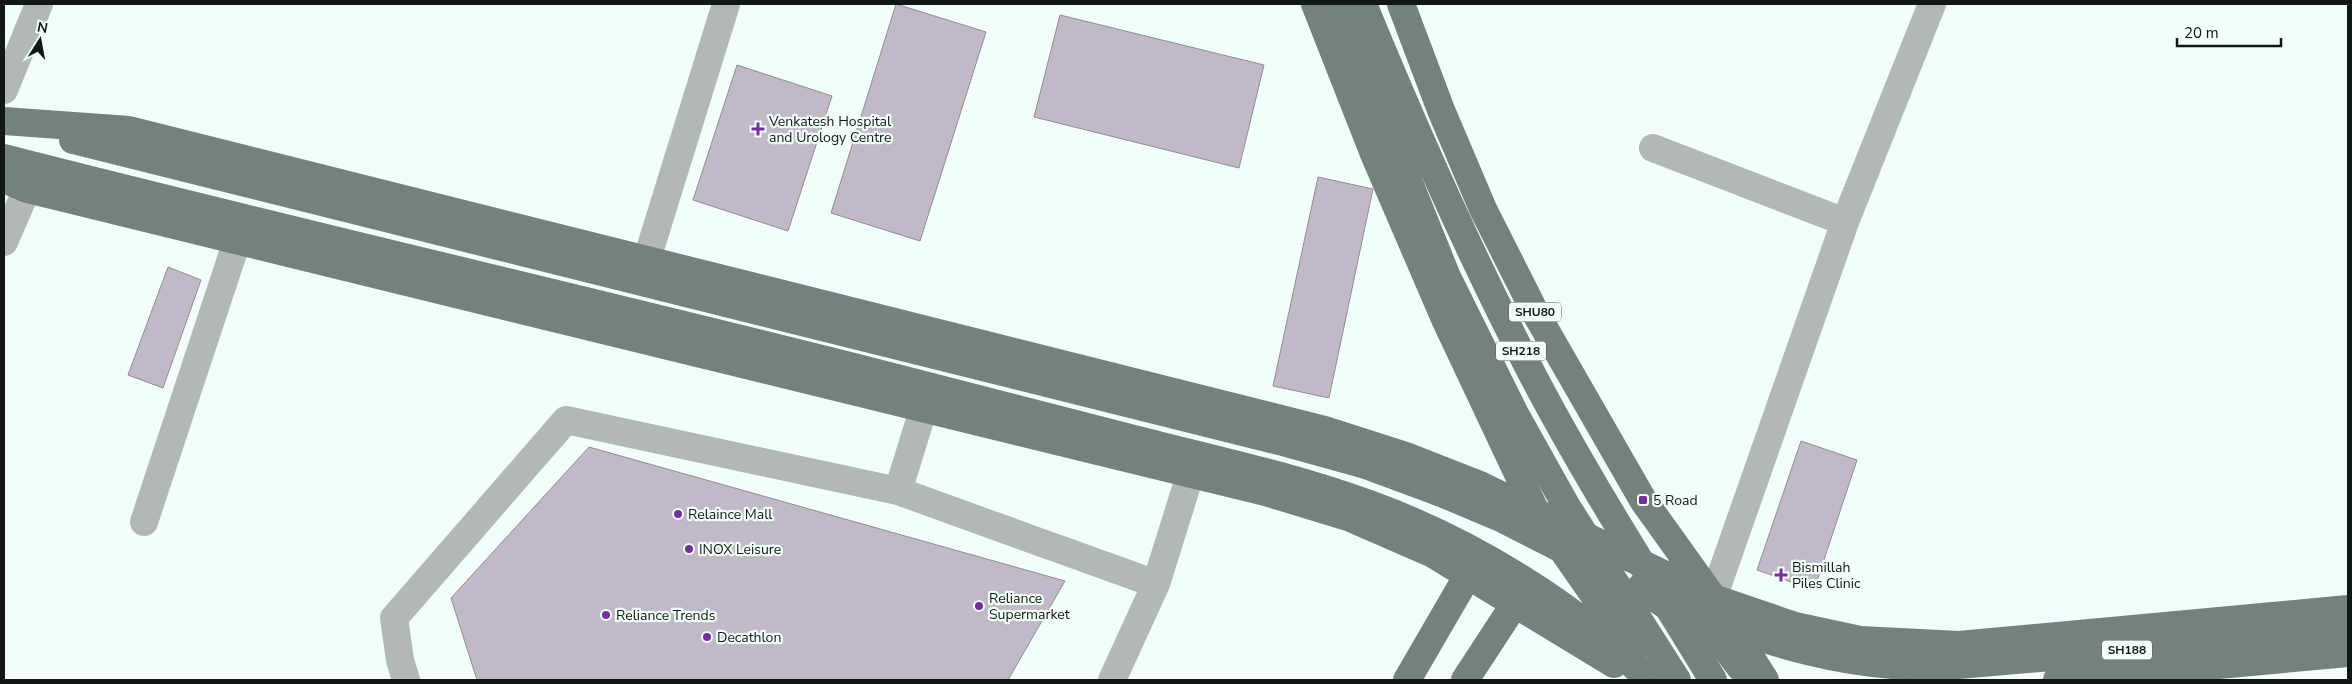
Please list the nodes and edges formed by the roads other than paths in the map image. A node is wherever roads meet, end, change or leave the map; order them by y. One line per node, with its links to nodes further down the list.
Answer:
1 (39, 4): 8 (street)
2 (726, 4): 16 (street)
3 (1315, 4): 20 (main road)
4 (1337, 4): 36 (main road, SH218, bridge)
5 (1363, 4): 37 (main road, SH218, bridge)
6 (1402, 4): 25 (main road, SHU80)
7 (1932, 4): 13 (street)
8 (4, 90)
9 (4, 122): 16 (main road); 24 (main road, bridge)
10 (1653, 148): 13 (street)
11 (4, 158): 34 (main road)
12 (16, 184): 14 (main road); 15 (street)
13 (1845, 222): 25 (street)
14 (237, 241): 17 (main road); 21 (street)
15 (4, 242)
16 (647, 259): 20 (main road)
17 (924, 407): 18 (main road); 19 (street)
18 (1190, 475): 22 (main road); 23 (street)
19 (898, 491): 23 (street); 29 (street)
20 (1536, 512): 25 (main road); 35 (main road)
21 (144, 522)
22 (1468, 575): 26 (main road); 31 (main road)
23 (1156, 584): 30 (street)
24 (1640, 588): 27 (main road, SH188, bridge); 38 (main road, bridge)
25 (1712, 598): 27 (main road); 39 (main road)
26 (1514, 605): 32 (main road); 33 (main road)
27 (2348, 612)
28 (2348, 653): 40 (main road)
29 (406, 680)
30 (1112, 680)
31 (1407, 680)
32 (1465, 680)
33 (1641, 680)
34 (1648, 680)
35 (1653, 680)
36 (1677, 680)
37 (1713, 680)
38 (1751, 680)
39 (1765, 680)
40 (2057, 680)

